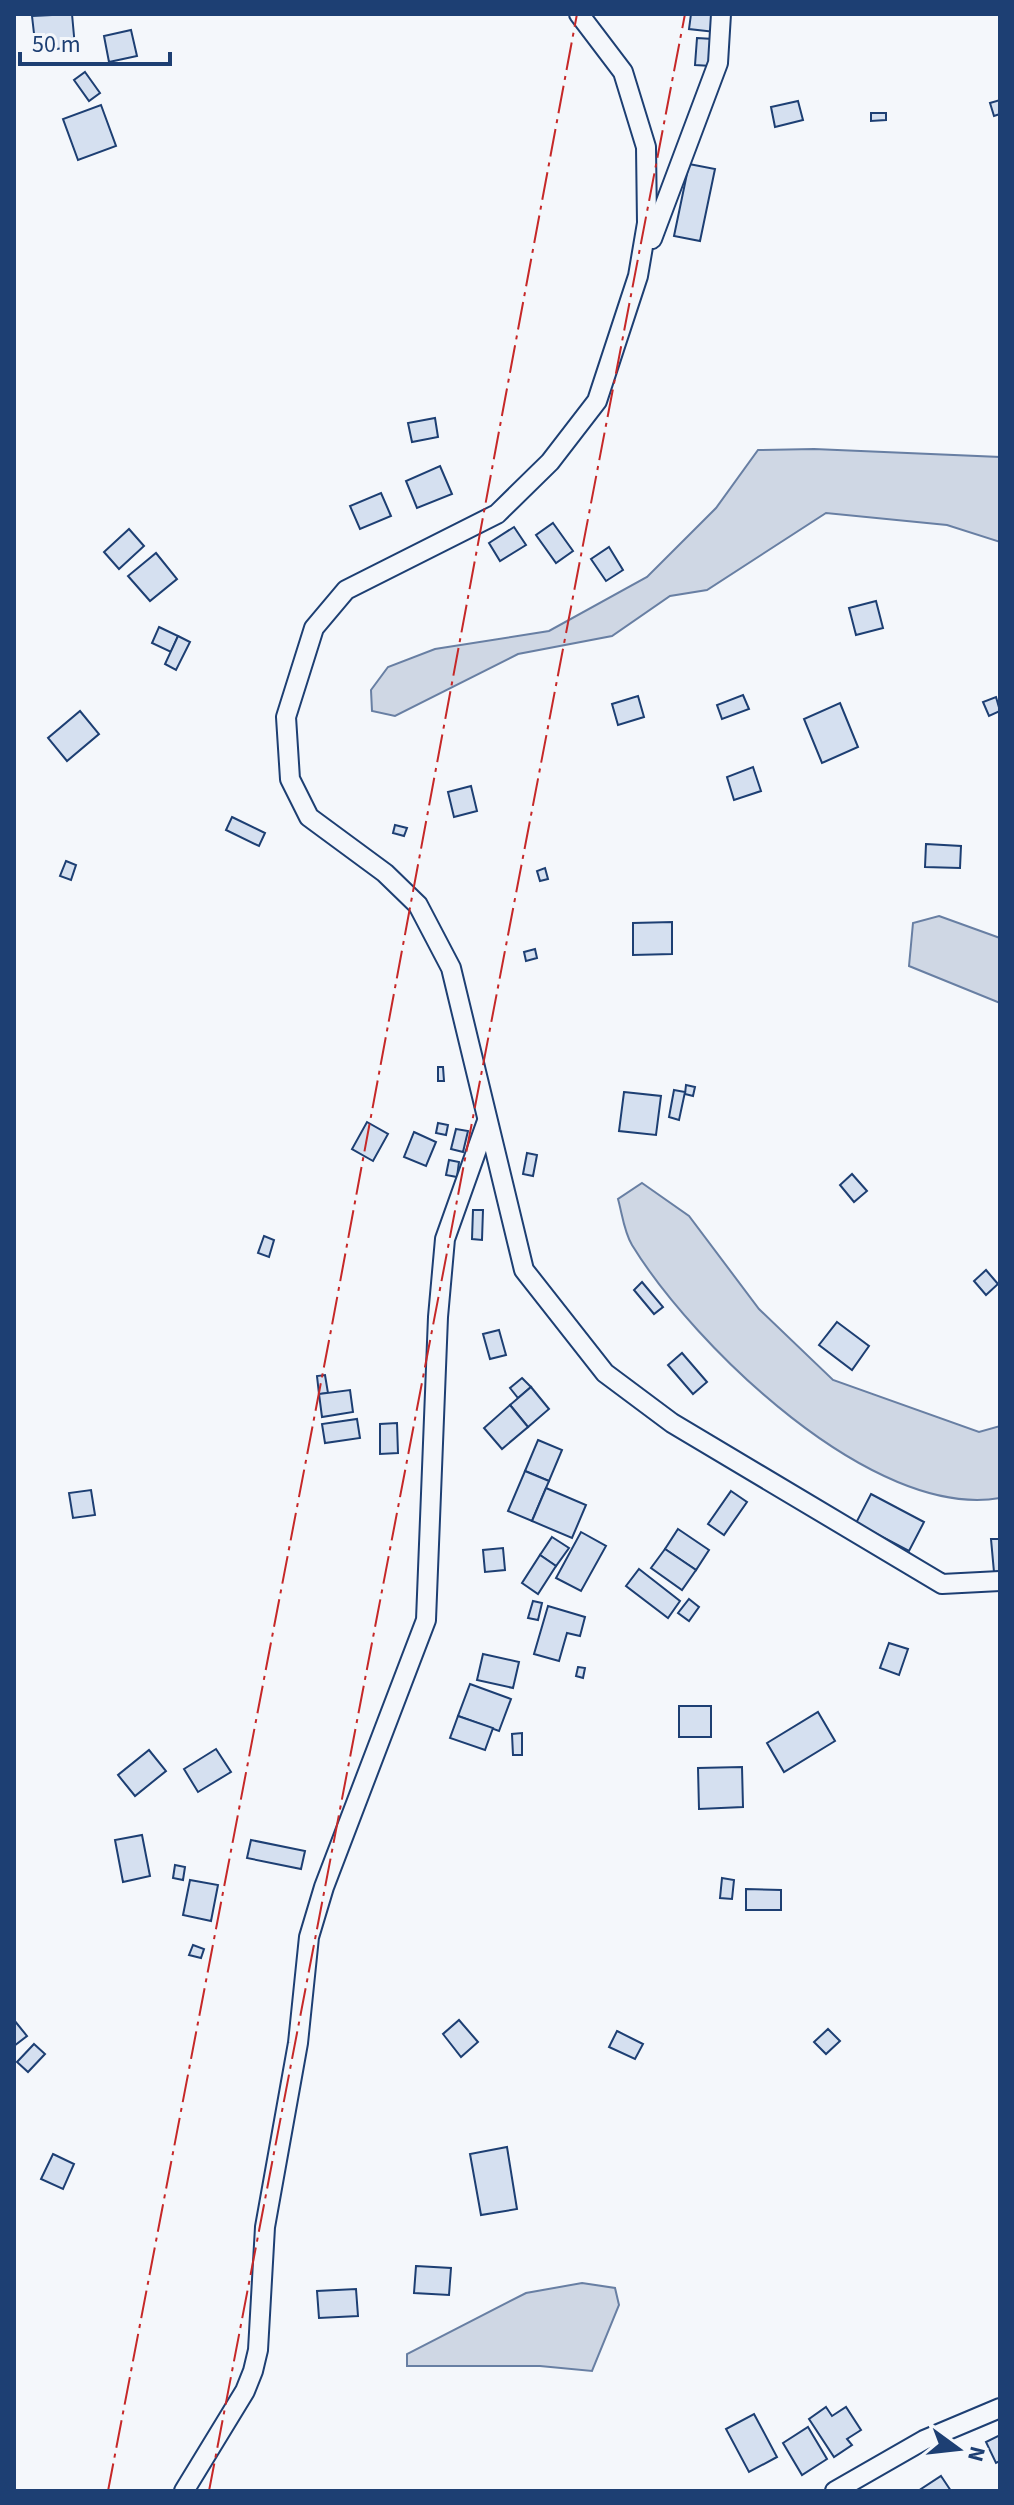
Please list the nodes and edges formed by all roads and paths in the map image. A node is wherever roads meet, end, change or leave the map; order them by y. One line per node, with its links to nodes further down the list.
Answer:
1 (579, 14): 3 (street)
2 (721, 14): 3 (street)
3 (638, 276): 4 (street)
4 (487, 1121): 5 (street); 7 (street)
5 (1000, 1581)
6 (1000, 2408): 8 (street)
7 (184, 2491)
8 (835, 2491)

